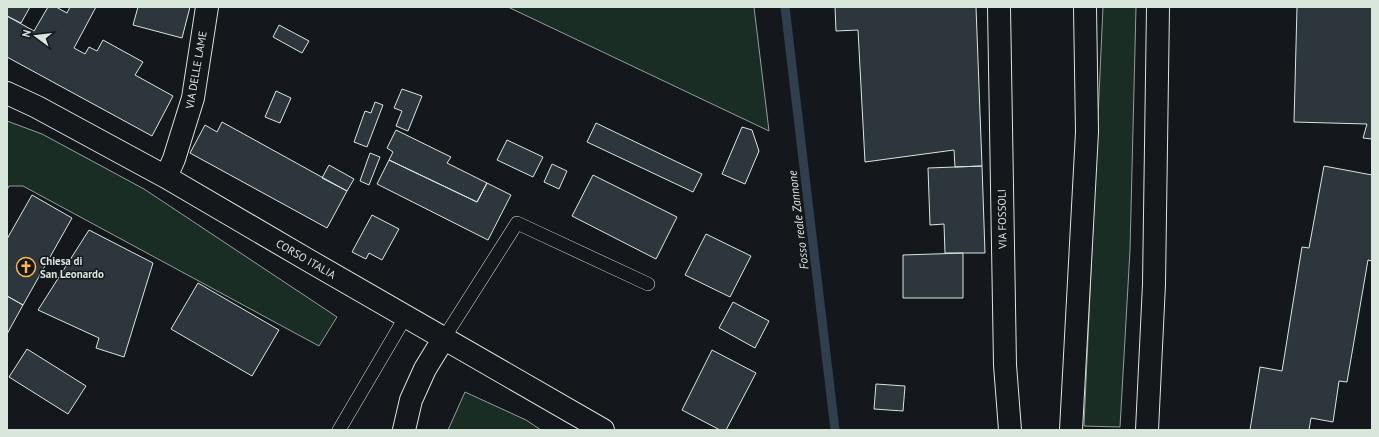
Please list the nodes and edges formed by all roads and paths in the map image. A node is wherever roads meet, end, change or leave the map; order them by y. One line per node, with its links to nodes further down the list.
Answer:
1 (207, 7): 6 (main road, VIA DELLE LAME)
2 (999, 7): 13 (main road, VIA FOSSOLI)
3 (1085, 7): 14 (main road)
4 (1158, 7): 15 (main road)
5 (7, 93): 6 (main road, CORSO ITALIA)
6 (166, 177): 8 (main road, CORSO ITALIA)
7 (648, 284): 9 (lane)
8 (406, 316): 9 (main road, CORSO ITALIA); 10 (lane)
9 (444, 338): 11 (main road); 12 (main road, CORSO ITALIA)
10 (339, 430)
11 (404, 430)
12 (603, 430)
13 (1010, 430)
14 (1071, 430)
15 (1146, 430)

